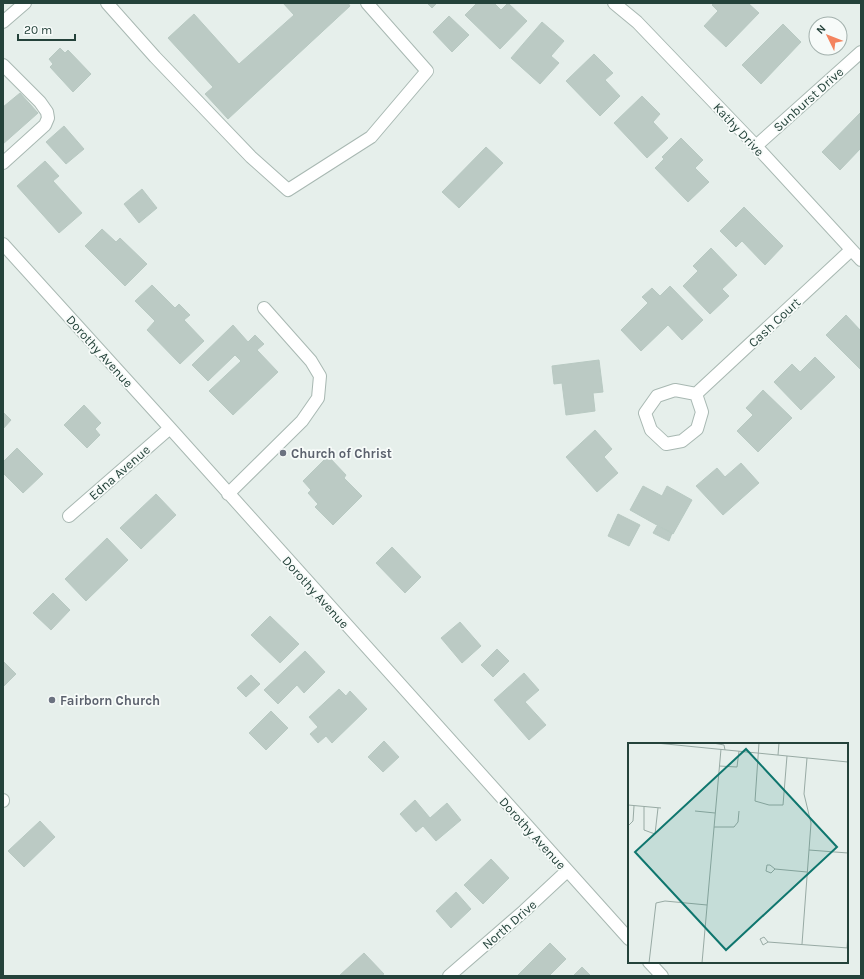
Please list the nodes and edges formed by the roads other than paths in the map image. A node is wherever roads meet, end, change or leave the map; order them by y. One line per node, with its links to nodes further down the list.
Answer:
1 (25, 3): 5 (street)
2 (107, 3): 3 (street)
3 (367, 3)
4 (614, 3): 8 (street, Kathy Drive)
5 (5, 18)
6 (861, 52): 8 (street, Sunburst Drive)
7 (3, 65): 9 (street)
8 (756, 146): 11 (street, Kathy Drive)
9 (3, 163)
10 (3, 244): 15 (street, Dorothy Avenue)
11 (851, 250): 12 (street, Kathy Drive); 14 (street, Cash Court)
12 (861, 260)
13 (264, 308): 16 (street)
14 (696, 394): 14 (street)
15 (170, 428): 16 (street, Dorothy Avenue); 17 (street, Edna Avenue)
16 (228, 494): 18 (street, Dorothy Avenue)
17 (69, 516)
18 (567, 871): 19 (street, Dorothy Avenue); 21 (street, North Drive)
19 (628, 938)
20 (650, 963): 22 (street)
21 (449, 976)
22 (662, 976)

